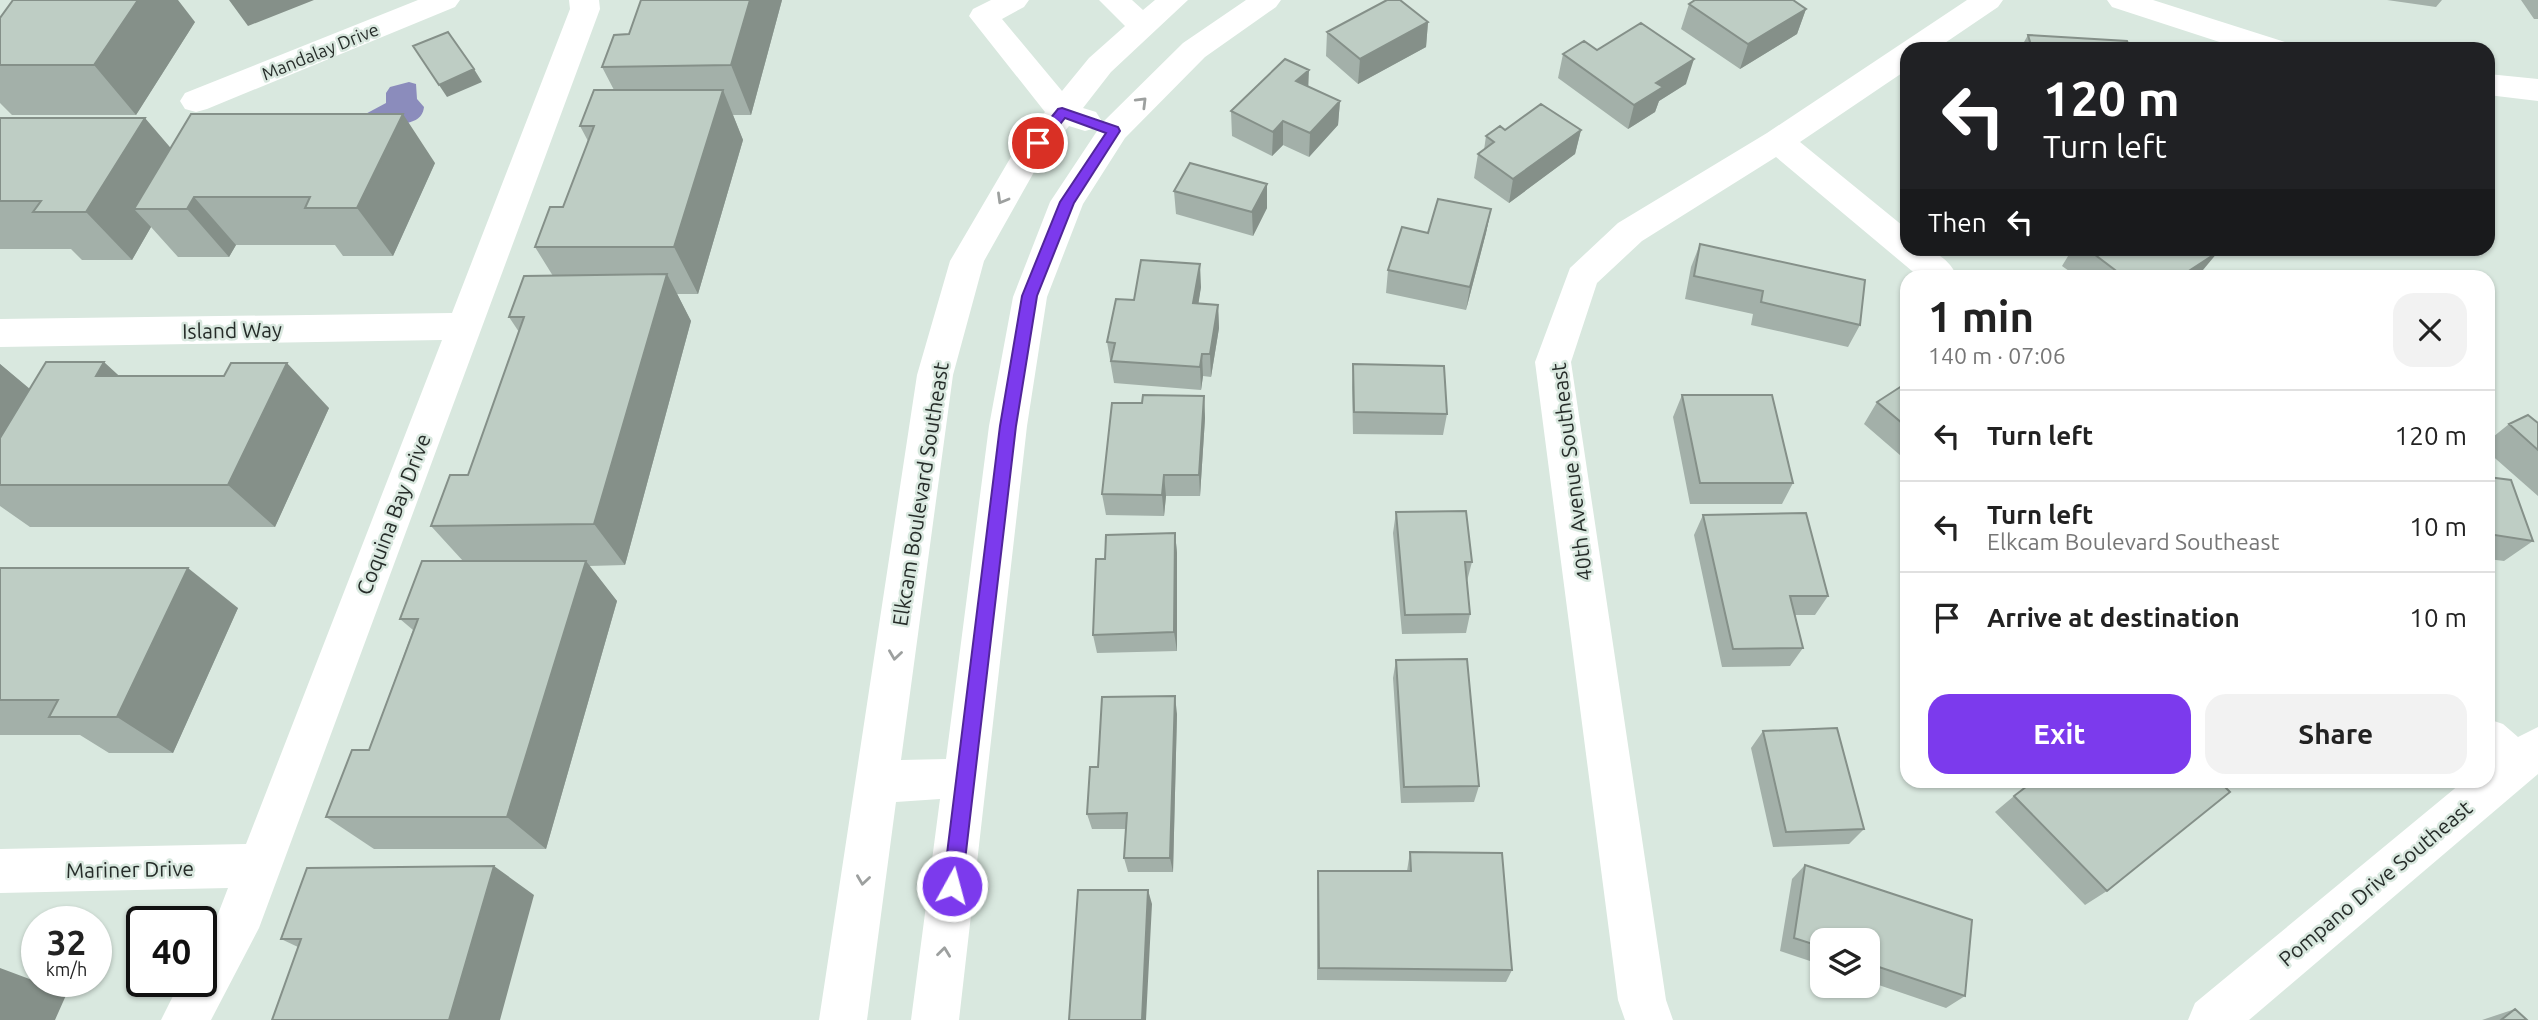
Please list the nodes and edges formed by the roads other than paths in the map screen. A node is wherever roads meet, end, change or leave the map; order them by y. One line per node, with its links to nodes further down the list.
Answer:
1 (445, 0): 15 (street, Mandalay Drive)
2 (584, 0): 22 (street, Coquina Bay Drive)
3 (1014, 0): 16 (street)
4 (1114, 0): 9 (street)
5 (1173, 0): 9 (street, Elkcam Boulevard Southeast)
6 (1266, 0): 17 (street, one-way to 6)
7 (1988, 0): 10 (street)
8 (2122, 0): 11 (street)
9 (1142, 25): 16 (street, Elkcam Boulevard Southeast)
10 (1925, 42)
11 (2252, 42)
12 (1900, 59): 18 (street, 40th Avenue Southeast)
13 (2495, 85): 14 (street)
14 (2538, 90)
15 (196, 101)
16 (1062, 112): 17 (street); 27 (street, Elkcam Boulevard Southeast, one-way to 27)
17 (1114, 131): 26 (street)
18 (1778, 141): 19 (street); 34 (street, 40th Avenue Southeast)
19 (1900, 243)
20 (1916, 256): 21 (street)
21 (1933, 270)
22 (464, 326): 23 (street, Island Way); 29 (street, Coquina Bay Drive)
23 (0, 333)
24 (2515, 750): 25 (street, Pompano Drive Southeast)
25 (2495, 768)
26 (965, 778): 27 (street); 33 (street, one-way to 26)
27 (877, 782): 32 (street, Elkcam Boulevard Southeast, one-way to 32)
28 (2472, 788): 35 (street, Pompano Drive Southeast)
29 (259, 866): 30 (street, Mariner Drive); 31 (street, Coquina Bay Drive)
30 (0, 871)
31 (185, 1020)
32 (844, 1020)
33 (936, 1020)
34 (1649, 1020)
35 (2212, 1020)

